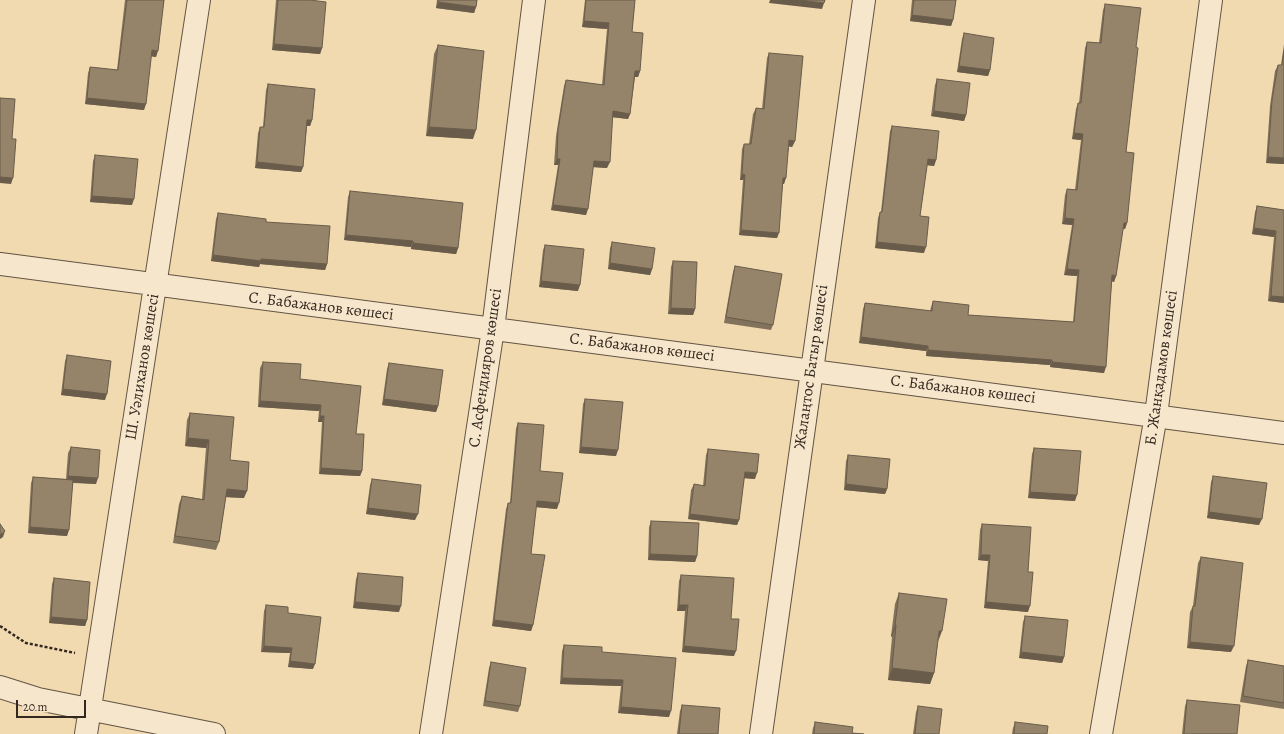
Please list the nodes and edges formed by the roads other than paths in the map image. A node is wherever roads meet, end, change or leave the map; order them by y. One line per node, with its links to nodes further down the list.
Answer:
1 (199, 0): 6 (street, Ш. Уәлиханов көшесі)
2 (534, 0): 7 (street, С. Асфендияров көшесі)
3 (864, 0): 8 (street, Жалаңтос Батыр көшесі)
4 (1211, 0): 9 (street, Б. Жанқадамов көшесі)
5 (0, 264): 6 (street, С. Бабажанов көшесі)
6 (156, 285): 7 (street, С. Бабажанов көшесі); 12 (street, Ш. Уәлиханов көшесі)
7 (493, 329): 8 (street, С. Бабажанов көшесі); 15 (street, С. Асфендияров көшесі)
8 (811, 370): 9 (street, С. Бабажанов көшесі); 16 (street, Жалаңтос Батыр көшесі)
9 (1156, 415): 10 (street, С. Бабажанов көшесі); 17 (street, Б. Жанқадамов көшесі)
10 (1284, 433)
11 (0, 687): 12 (street)
12 (91, 709): 13 (street, Ш. Уәлиханов көшесі); 14 (street)
13 (86, 734)
14 (214, 734)
15 (431, 734)
16 (761, 734)
17 (1101, 734)

